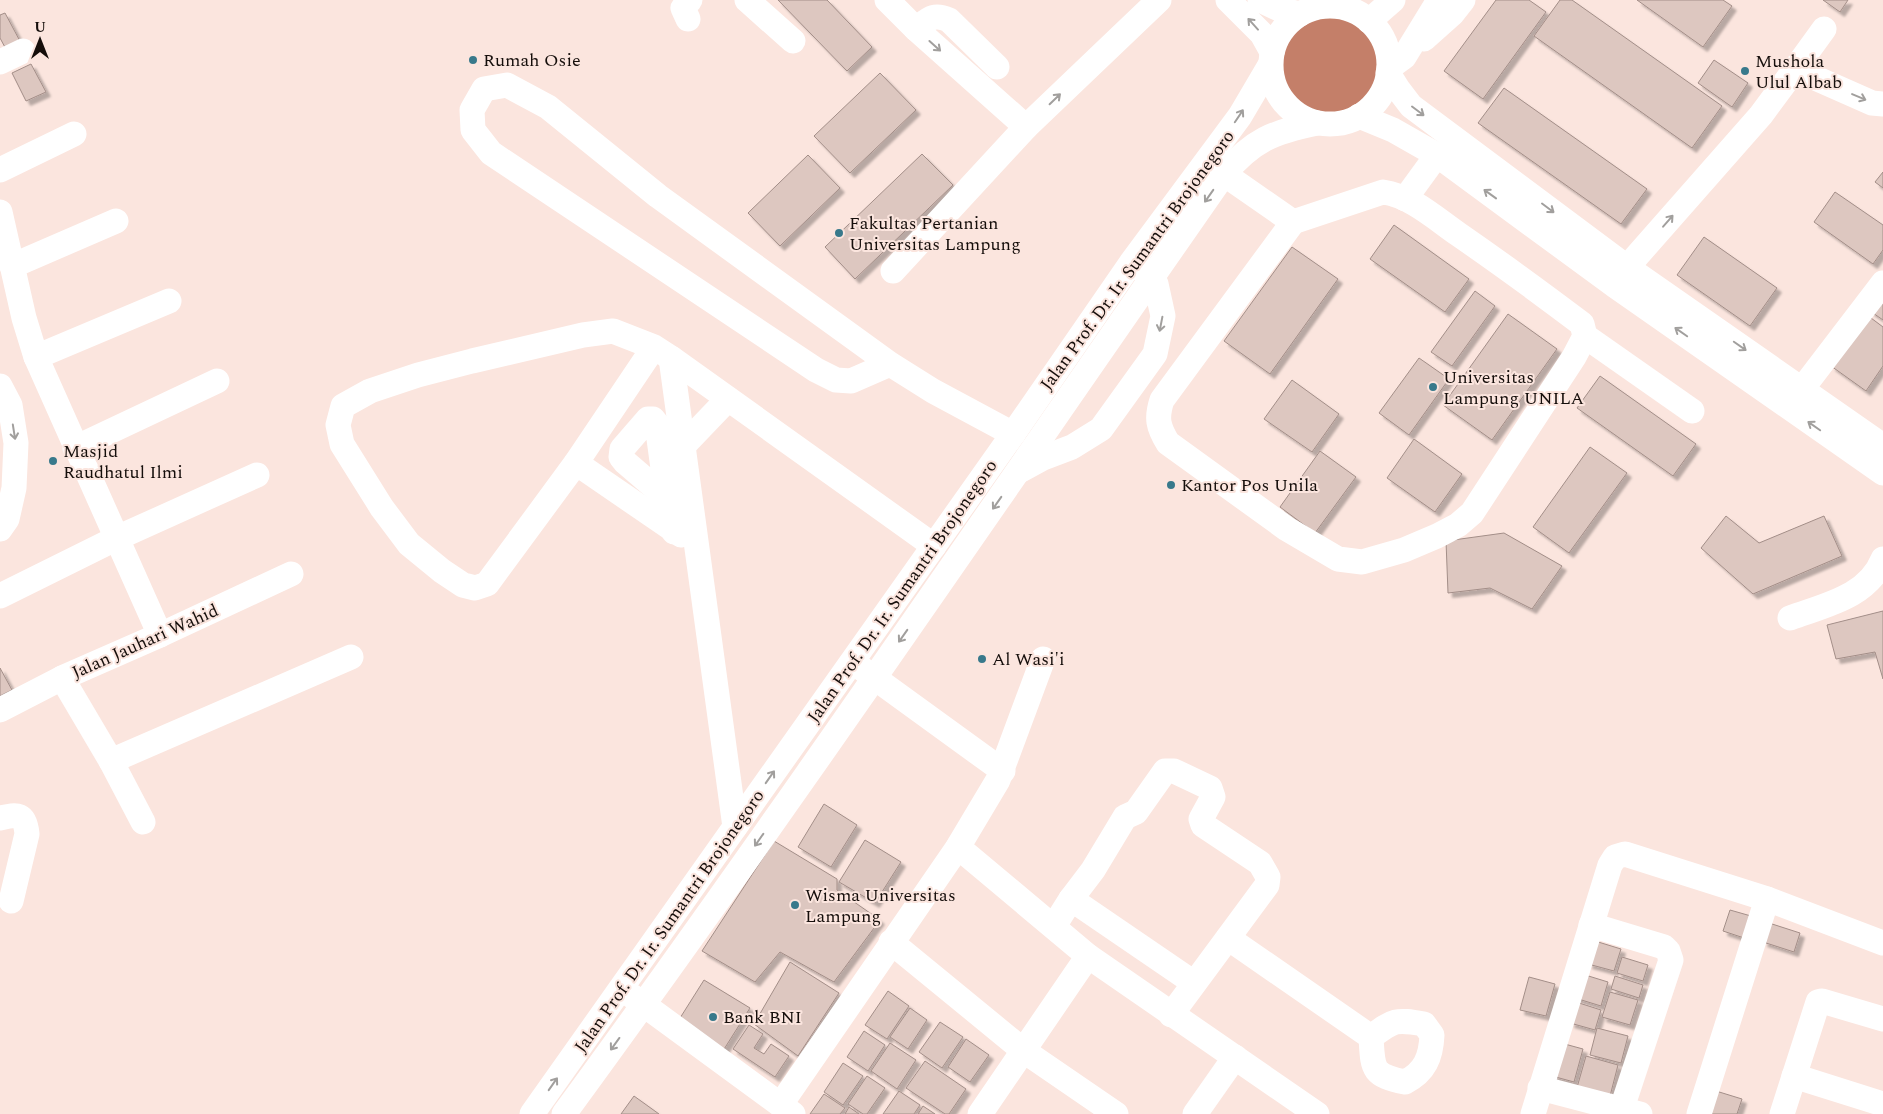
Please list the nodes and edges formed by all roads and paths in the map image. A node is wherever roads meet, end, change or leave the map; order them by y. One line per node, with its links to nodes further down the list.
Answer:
1 (747, 0): 13 (street)
2 (887, 0): 11 (street)
3 (1159, 0): 23 (street, one-way to 3)
4 (1228, 0): 15 (street, one-way to 4)
5 (1260, 0): 9 (street)
6 (1393, 0): 10 (street)
7 (1439, 0): 17 (street)
8 (1463, 0): 17 (street)
9 (1300, 14): 10 (street); 15 (street)
10 (1369, 21): 17 (street)
11 (916, 29): 18 (street); 23 (street, one-way to 23)
12 (1824, 29): 19 (street)
13 (793, 41)
14 (23, 50): 16 (street)
15 (1271, 59): 22 (street); 32 (street, Jalan Prof. Dr. Ir. Sumantri Brojonegoro, one-way to 15)
16 (0, 62)
17 (1394, 66): 21 (street); 35 (street, one-way to 35)
18 (997, 67)
19 (1796, 69): 20 (street, one-way to 20); 35 (street, one-way to 19)
20 (1883, 104)
21 (1359, 116): 22 (street); 25 (street)
22 (1317, 123): 27 (street, Jalan Prof. Dr. Ir. Sumantri Brojonegoro)
23 (1026, 127): 34 (street)
24 (74, 134): 26 (street)
25 (1438, 155): 28 (street); 35 (street, one-way to 25)
26 (0, 170)
27 (1224, 174): 31 (street); 37 (street, Jalan Prof. Dr. Ir. Sumantri Brojonegoro, one-way to 37)
28 (1405, 199): 31 (street); 39 (street)
29 (0, 212): 33 (street)
30 (116, 220): 33 (street)
31 (1292, 222): 39 (street)
32 (1131, 263): 37 (street); 48 (street, Jalan Prof. Dr. Ir. Sumantri Brojonegoro)
33 (12, 266): 41 (street)
34 (894, 270)
35 (1621, 277): 45 (street, one-way to 45); 50 (street, one-way to 35)
36 (1883, 283): 45 (street)
37 (1148, 284): 54 (street, Jalan Prof. Dr. Ir. Sumantri Brojonegoro); 54 (street, one-way to 54)
38 (169, 301): 41 (street)
39 (1585, 336): 47 (street)
40 (662, 352): 46 (street); 51 (street); 53 (street); 53 (street)
41 (36, 358): 52 (street)
42 (890, 364): 42 (street); 48 (street)
43 (217, 382): 52 (street)
44 (0, 386): 58 (street, one-way to 58)
45 (1802, 389): 49 (street)
46 (728, 399): 51 (street); 61 (street)
47 (1692, 411)
48 (1013, 434): 61 (street, Jalan Prof. Dr. Ir. Sumantri Brojonegoro)
49 (1878, 437): 50 (street)
50 (1839, 444): 55 (street)
51 (683, 446): 59 (street)
52 (75, 448): 60 (street)
53 (576, 463): 59 (street)
54 (1020, 470): 70 (street, Jalan Prof. Dr. Ir. Sumantri Brojonegoro, one-way to 70)
55 (1883, 473)
56 (257, 475): 60 (street)
57 (667, 498): 59 (street)
58 (0, 528)
59 (685, 537): 77 (street)
60 (117, 538): 64 (street); 66 (street)
61 (934, 546): 69 (street, Jalan Prof. Dr. Ir. Sumantri Brojonegoro)
62 (1883, 559): 65 (street)
63 (291, 574): 66 (street, Jalan Jauhari Wahid)
64 (0, 596)
65 (1790, 618)
66 (160, 635): 71 (street, Jalan Jauhari Wahid)
67 (352, 656): 73 (street)
68 (1043, 659): 74 (street)
69 (852, 662): 70 (street); 77 (street, Jalan Prof. Dr. Ir. Sumantri Brojonegoro, one-way to 69)
70 (874, 677): 74 (street); 90 (street, Jalan Prof. Dr. Ir. Sumantri Brojonegoro, one-way to 90)
71 (62, 678): 72 (street, Jalan Jauhari Wahid); 73 (street)
72 (0, 710)
73 (111, 761): 76 (street)
74 (1003, 771): 78 (street)
75 (0, 818): 81 (street)
76 (143, 822)
77 (735, 827): 89 (street, Jalan Prof. Dr. Ir. Sumantri Brojonegoro)
78 (958, 847): 83 (street); 85 (street)
79 (1767, 898): 82 (street); 86 (street); 108 (street)
80 (1071, 899): 83 (street); 84 (street); 88 (street)
81 (11, 900)
82 (1591, 925): 97 (street); 100 (street)
83 (1054, 926): 87 (street)
84 (1228, 938): 88 (street); 93 (street)
85 (891, 942): 94 (street); 99 (street)
86 (1883, 943)
87 (1088, 956): 91 (street); 94 (street)
88 (1194, 983): 91 (street)
89 (621, 988): 90 (street); 101 (street, Jalan Prof. Dr. Ir. Sumantri Brojonegoro, one-way to 89)
90 (644, 1004): 99 (street); 102 (street, Jalan Prof. Dr. Ir. Sumantri Brojonegoro, one-way to 102)
91 (1171, 1015): 95 (street)
92 (1883, 1018): 96 (street)
93 (1371, 1037)
94 (1024, 1051): 103 (street); 104 (street)
95 (1235, 1057): 105 (street); 106 (street)
96 (1794, 1076): 98 (street); 109 (street)
97 (1540, 1088): 100 (street); 107 (street)
98 (1883, 1104)
99 (787, 1109)
100 (1627, 1112)
101 (532, 1114)
102 (564, 1114)
103 (980, 1114)
104 (1116, 1114)
105 (1195, 1114)
106 (1317, 1114)
107 (1533, 1114)
108 (1699, 1114)
109 (1782, 1114)

